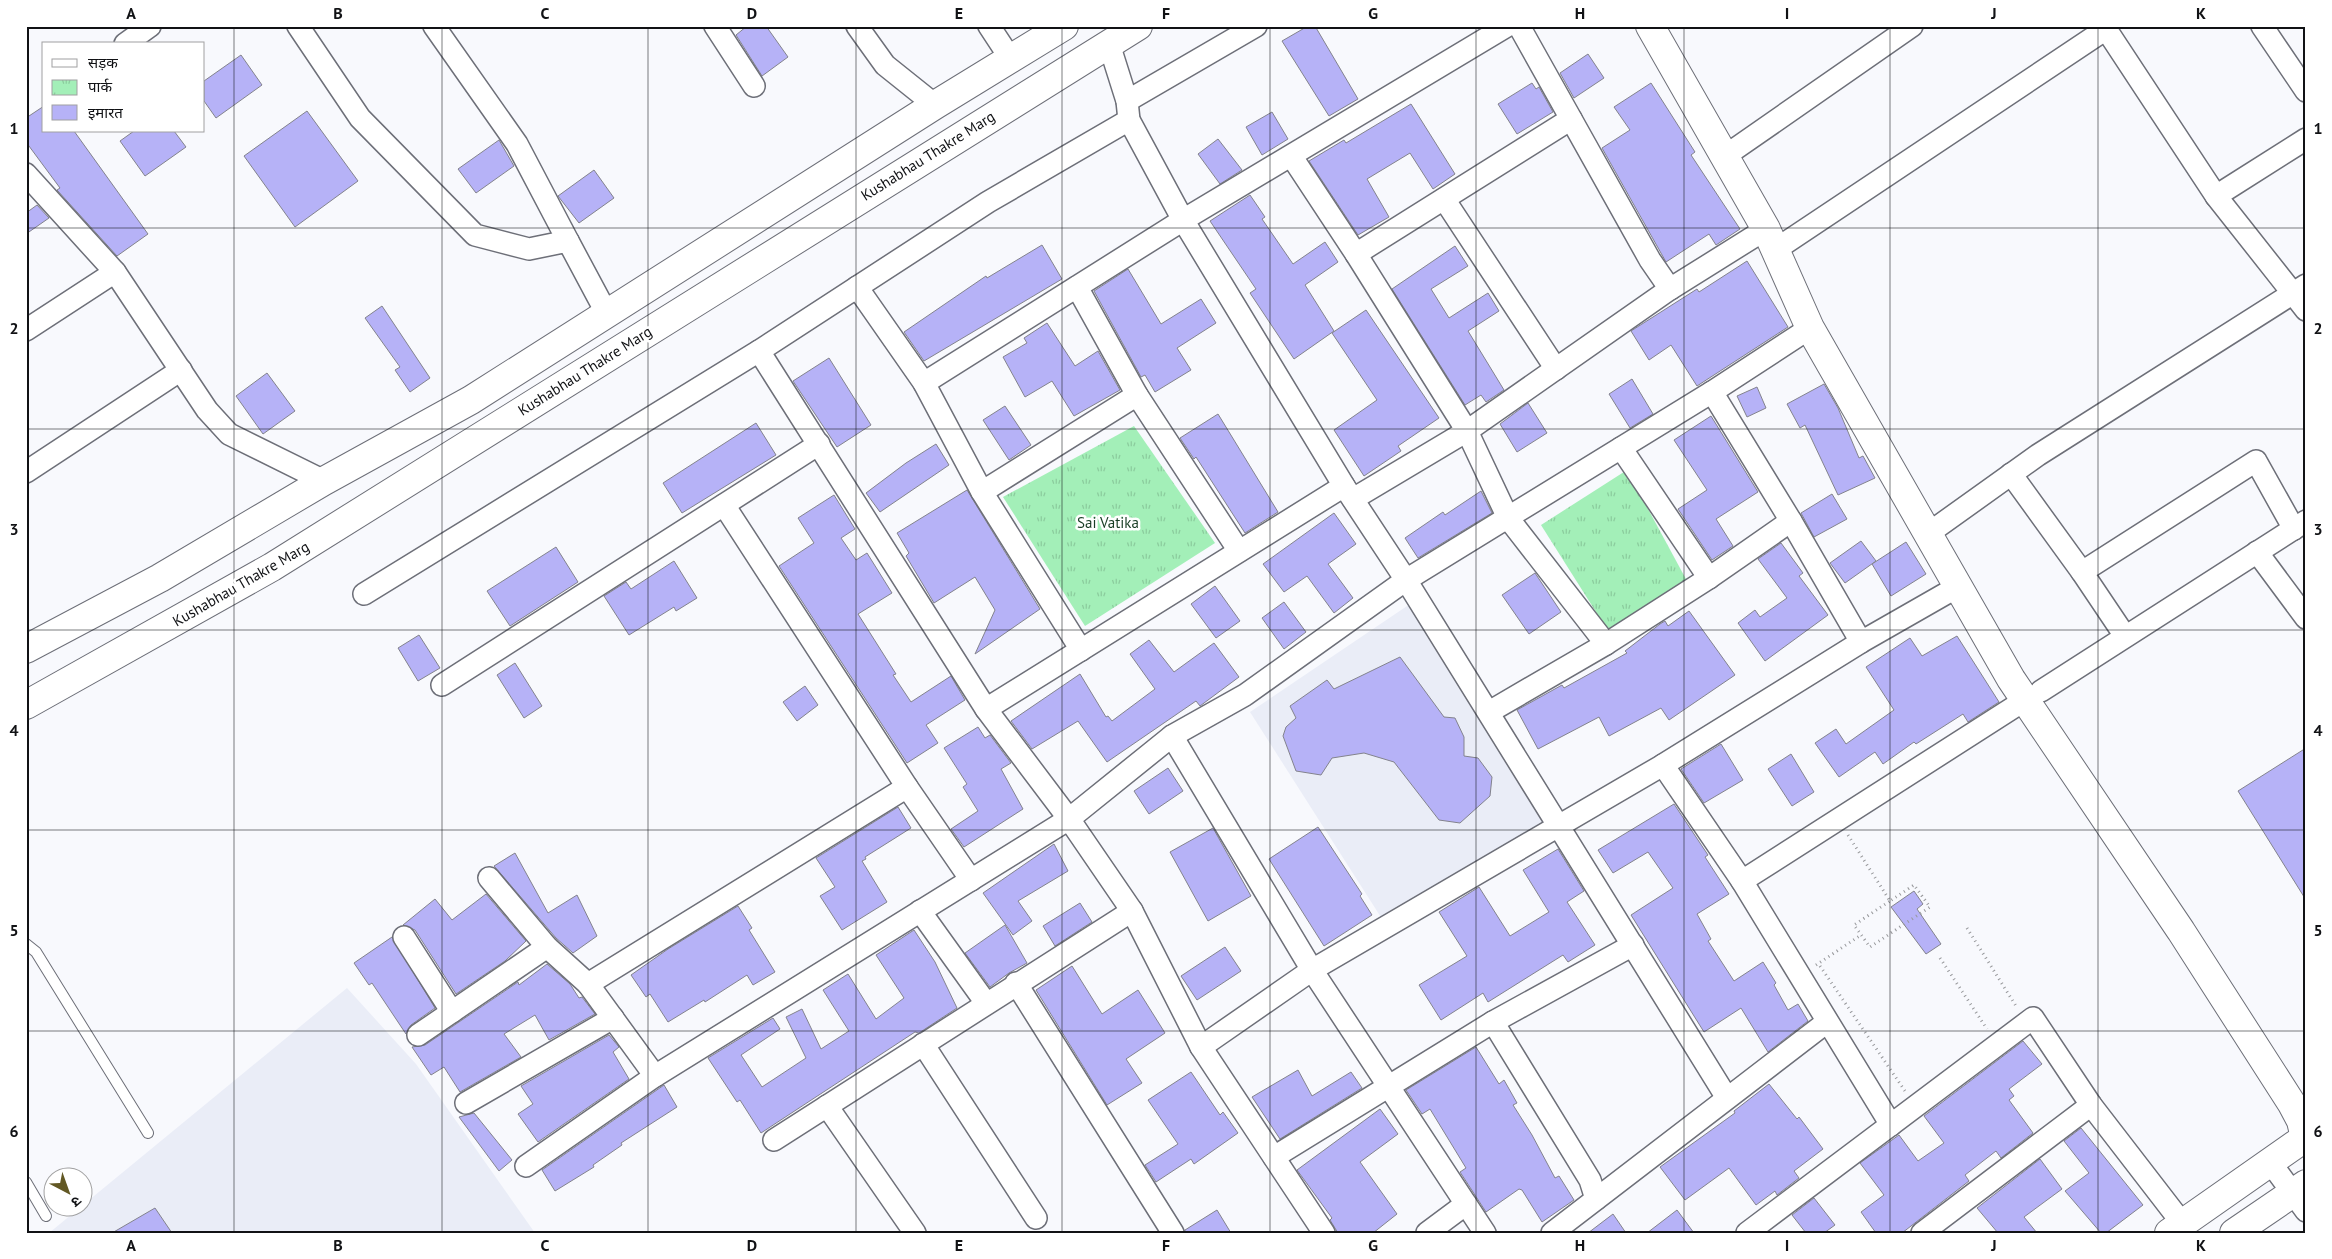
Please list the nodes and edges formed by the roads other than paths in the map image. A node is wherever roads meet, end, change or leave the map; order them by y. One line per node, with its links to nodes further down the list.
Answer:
1 (150, 26): 16 (street)
2 (298, 26): 32 (street)
3 (434, 26): 32 (street)
4 (715, 26): 19 (street)
5 (857, 26): 21 (street)
6 (989, 26): 18 (street)
7 (1064, 26): 18 (main road)
8 (1138, 26): 17 (main road, Kushabhau Thakre Marg)
9 (1256, 26): 22 (street)
10 (1507, 26): 26 (street)
11 (1518, 26): 23 (street)
12 (1650, 26): 25 (main road)
13 (1912, 26): 25 (street)
14 (2262, 26): 20 (street)
15 (2105, 28): 28 (street); 31 (street)
16 (128, 42)
17 (1110, 44): 22 (street); 76 (main road, Kushabhau Thakre Marg)
18 (1010, 58): 21 (main road)
19 (754, 86)
20 (2306, 91)
21 (934, 105): 39 (main road)
22 (1128, 110): 30 (street); 35 (street)
23 (1571, 119): 29 (street); 37 (street)
24 (2306, 139): 28 (street)
25 (1725, 156): 31 (main road)
26 (1292, 157): 30 (street); 33 (street)
27 (26, 174): 34 (street)
28 (2216, 196): 38 (street)
29 (1444, 199): 33 (street); 43 (street)
30 (1183, 220): 36 (street); 55 (street)
31 (1771, 240): 37 (street); 40 (main road)
32 (568, 241): 39 (street)
33 (1356, 254): 48 (street)
34 (115, 272): 41 (street); 44 (street)
35 (857, 287): 42 (street); 45 (street)
36 (1077, 287): 45 (street); 47 (street)
37 (1670, 289): 43 (street)
38 (2302, 296): 52 (street)
39 (606, 314): 53 (main road)
40 (1810, 328): 46 (street); 60 (main road)
41 (26, 330)
42 (759, 351): 49 (street); 67 (street)
43 (1556, 369): 48 (street)
44 (181, 370): 51 (street); 53 (street)
45 (924, 383): 54 (street)
46 (1712, 392): 50 (street); 58 (street)
47 (1137, 395): 54 (street); 61 (street)
48 (1467, 431): 55 (street); 57 (street)
49 (819, 444): 56 (street); 77 (street)
50 (1621, 448): 57 (street); 64 (street)
51 (26, 472)
52 (2011, 474): 60 (street); 63 (street)
53 (324, 481): 72 (main road)
54 (982, 492): 73 (street)
55 (1349, 492): 61 (street); 65 (street)
56 (724, 505): 74 (street); 81 (street)
57 (1508, 518): 65 (street); 71 (street)
58 (1791, 521): 64 (street); 70 (street)
59 (2300, 525): 62 (street); 63 (street)
60 (1929, 533): 66 (main road)
61 (1239, 551): 73 (street)
62 (2257, 552): 68 (street); 69 (street)
63 (2082, 572): 69 (street)
64 (1709, 578): 71 (street)
65 (1406, 580): 78 (street); 79 (street)
66 (1959, 586): 70 (street); 75 (main road)
67 (364, 594)
68 (2306, 618)
69 (2125, 636): 75 (street)
70 (1861, 642): 80 (street)
71 (1606, 644): 78 (street)
72 (26, 649)
73 (1081, 650): 77 (street)
74 (442, 684)
75 (2033, 695): 86 (street); 112 (main road)
76 (26, 705)
77 (986, 709): 82 (street)
78 (1489, 712): 83 (street)
79 (1172, 736): 82 (street); 93 (street)
80 (1663, 764): 83 (street); 86 (street)
81 (907, 787): 85 (street); 95 (street)
82 (1068, 819): 85 (street); 87 (street)
83 (1557, 826): 91 (street); 93 (street)
84 (489, 878): 92 (street)
85 (971, 880): 88 (street)
86 (1742, 881): 100 (street)
87 (1132, 910): 94 (street); 103 (street)
88 (920, 911): 96 (street); 104 (street)
89 (404, 937): 97 (street)
90 (26, 944): 111 (lane)
91 (1633, 945): 99 (street); 106 (street)
92 (547, 947): 95 (street); 97 (street)
93 (1312, 970): 103 (street); 105 (street)
94 (1016, 983): 96 (street); 125 (street)
95 (588, 984): 98 (street)
96 (986, 1003): 102 (street)
97 (452, 1012): 101 (street)
98 (613, 1018): 104 (street); 107 (street)
99 (1492, 1022): 105 (street); 119 (street)
100 (1827, 1022): 106 (street); 110 (street)
101 (418, 1034)
102 (923, 1044): 109 (street); 122 (street)
103 (1201, 1047): 114 (street)
104 (655, 1076): 116 (street)
105 (1387, 1087): 114 (street); 120 (street)
106 (1727, 1098): 119 (street)
107 (466, 1103)
108 (2091, 1105): 110 (street); 123 (street); 131 (street)
109 (827, 1106): 113 (street); 124 (street)
110 (1891, 1125): 130 (street)
111 (148, 1133)
112 (2305, 1139): 115 (main road)
113 (774, 1140)
114 (1274, 1158): 126 (street)
115 (2270, 1162): 118 (street); 123 (main road)
116 (526, 1166)
117 (26, 1182): 121 (lane)
118 (2301, 1196): 132 (main road)
119 (1596, 1199): 129 (street)
120 (1466, 1204): 127 (street); 128 (street)
121 (42, 1209)
122 (1036, 1218)
123 (2176, 1228)
124 (914, 1233)
125 (1173, 1233)
126 (1324, 1233)
127 (1427, 1233)
128 (1485, 1233)
129 (1552, 1233)
130 (1747, 1233)
131 (1922, 1233)
132 (2234, 1233)

